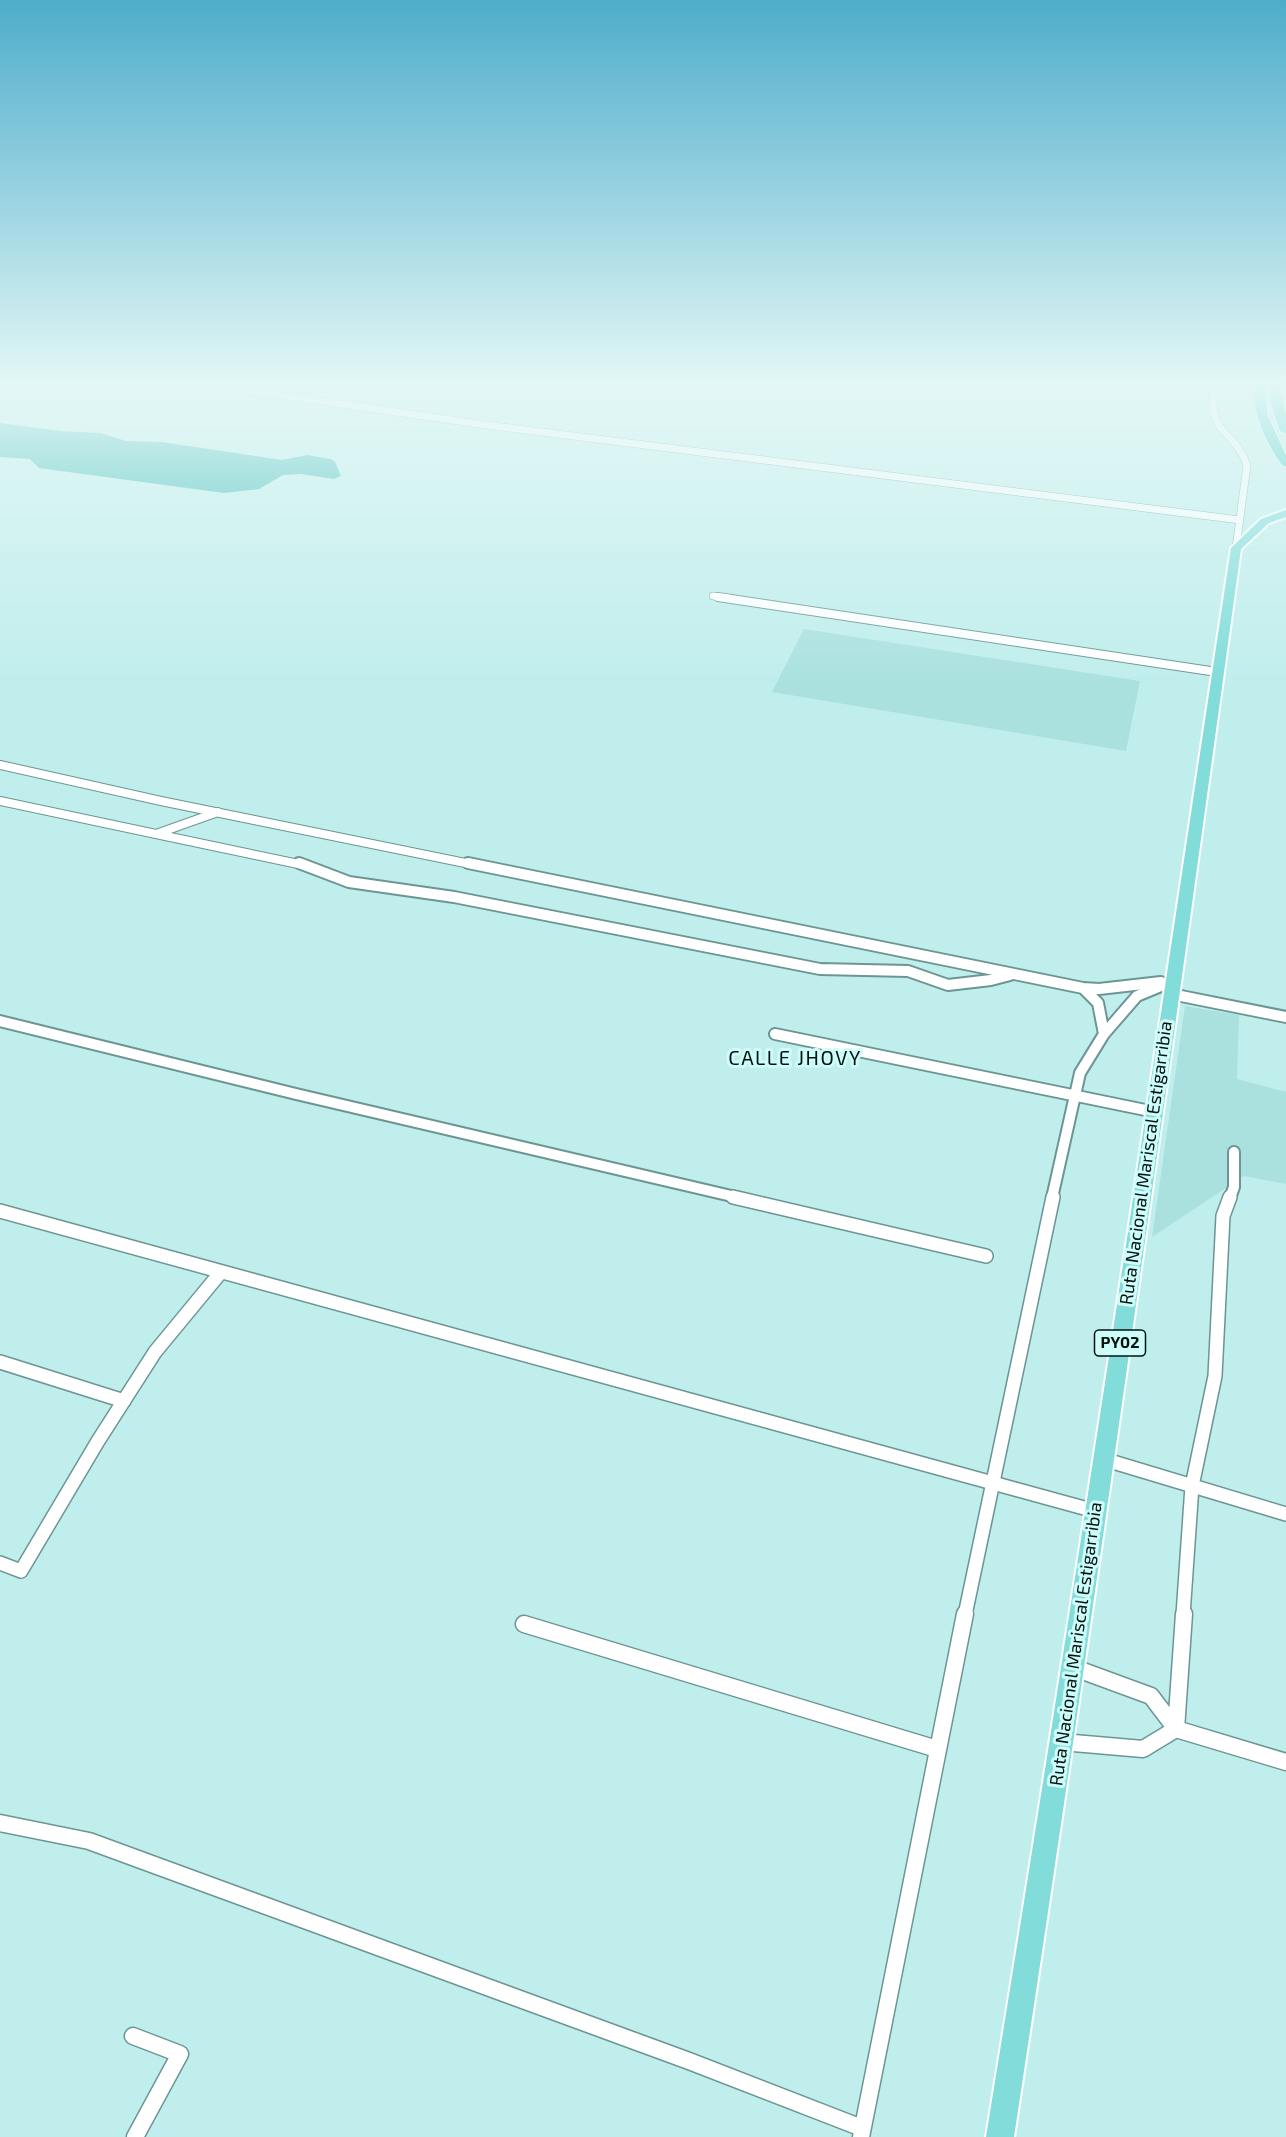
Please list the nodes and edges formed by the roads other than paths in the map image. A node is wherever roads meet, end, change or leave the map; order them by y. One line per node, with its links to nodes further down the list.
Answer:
1 (950, 485): 4 (street)
2 (1244, 485): 4 (street)
3 (1286, 513): 6 (main road)
4 (1240, 520): 7 (street)
5 (1286, 520): 6 (main road)
6 (1265, 521): 7 (main road)
7 (1236, 548): 9 (main road, Ruta Nacional Mariscal Estigarribia / PY02)
8 (714, 596): 9 (street)
9 (1217, 672): 16 (main road, Ruta Nacional Mariscal Estigarribia / PY02)
10 (0, 765): 12 (street)
11 (0, 801): 13 (street)
12 (218, 812): 13 (street); 14 (street)
13 (156, 834): 14 (street)
14 (1013, 974): 15 (street)
15 (1083, 988): 16 (street); 20 (street)
16 (1172, 988): 17 (street); 20 (street); 22 (main road, Ruta Nacional Mariscal Estigarribia / PY02)
17 (1286, 1017)
18 (0, 1021): 25 (street)
19 (775, 1034): 21 (street)
20 (1104, 1034): 21 (street)
21 (1074, 1096): 22 (street); 30 (street)
22 (1155, 1112): 29 (main road, Ruta Nacional Mariscal Estigarribia / PY02)
23 (1234, 1152): 31 (street)
24 (0, 1211): 26 (street)
25 (986, 1256)
26 (221, 1272): 28 (street); 30 (street)
27 (0, 1362): 28 (street)
28 (124, 1401): 34 (street)
29 (1103, 1459): 31 (street); 32 (main road, Ruta Nacional Mariscal Estigarribia / PY02)
30 (992, 1483): 32 (street); 39 (street)
31 (1192, 1486): 33 (street); 37 (street)
32 (1095, 1510): 36 (main road, Ruta Nacional Mariscal Estigarribia / PY02)
33 (1286, 1515)
34 (0, 1563)
35 (524, 1624): 39 (street)
36 (1072, 1667): 37 (street); 38 (main road, Ruta Nacional Mariscal Estigarribia / PY02)
37 (1176, 1729): 38 (street); 40 (street)
38 (1062, 1742): 45 (main road, Ruta Nacional Mariscal Estigarribia / PY02)
39 (938, 1749): 43 (street)
40 (1286, 1762)
41 (0, 1823): 43 (street)
42 (133, 2036): 44 (street)
43 (862, 2133)
44 (135, 2137)
45 (1000, 2137)

